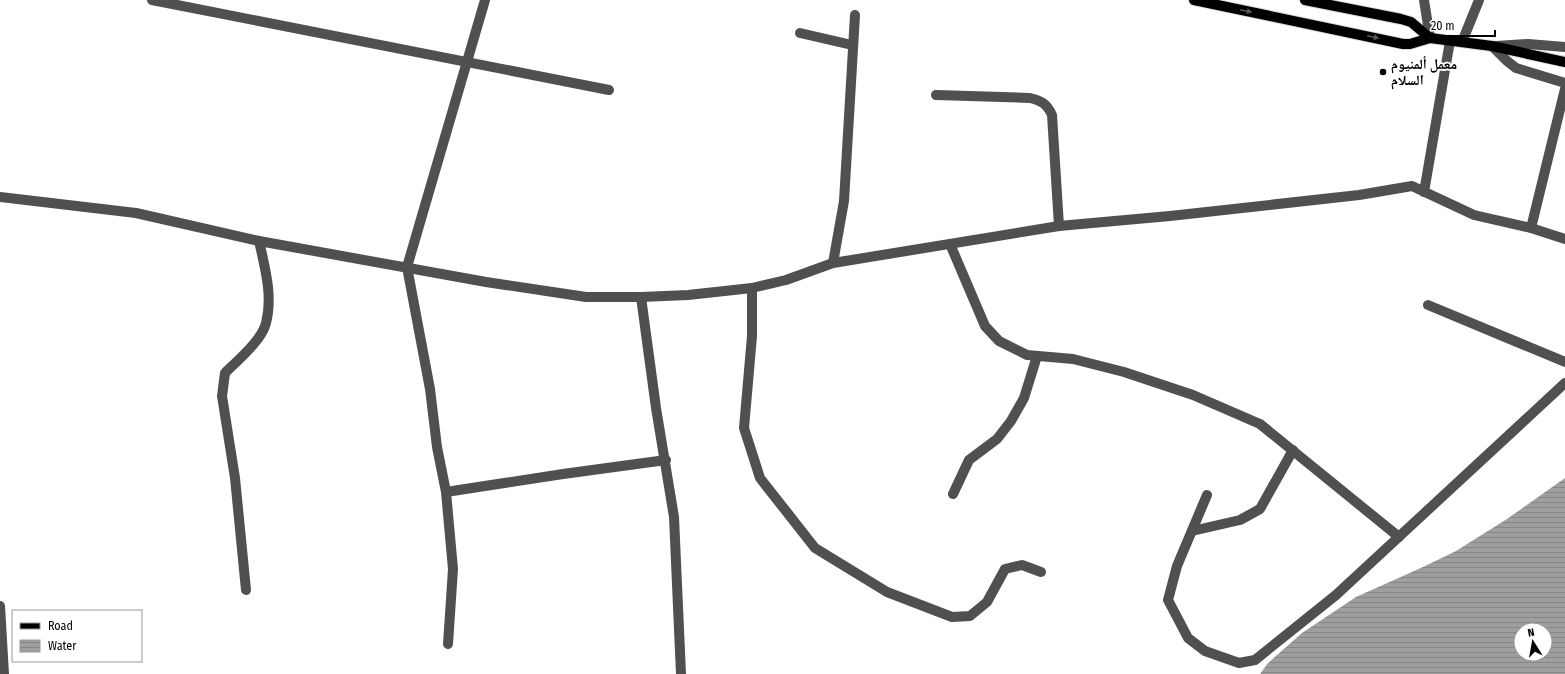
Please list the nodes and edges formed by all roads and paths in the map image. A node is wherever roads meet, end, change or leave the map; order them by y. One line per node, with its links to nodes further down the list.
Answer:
1 (152, 0): 15 (street)
2 (485, 0): 15 (street)
3 (1194, 0): 9 (main road, one-way to 9)
4 (1305, 0): 9 (main road)
5 (1424, 0): 9 (street)
6 (1479, 0): 11 (street)
7 (855, 15): 12 (street)
8 (800, 33): 12 (street)
9 (1430, 38): 10 (main road)
10 (1450, 41): 11 (main road); 21 (street)
11 (1462, 42): 13 (main road)
12 (852, 45): 28 (street)
13 (1492, 46): 14 (street); 16 (main road); 17 (street)
14 (1565, 47)
15 (467, 61): 19 (street); 29 (street)
16 (1565, 62)
17 (1565, 83)
18 (1565, 89): 24 (street)
19 (609, 90)
20 (936, 95): 23 (street)
21 (1424, 192): 23 (street); 24 (street)
22 (0, 197): 26 (street)
23 (1059, 226): 27 (street)
24 (1531, 228): 25 (street)
25 (1565, 238)
26 (259, 241): 29 (street); 44 (street)
27 (950, 244): 28 (street); 33 (street)
28 (833, 263): 30 (street)
29 (407, 267): 31 (street); 38 (street)
30 (752, 288): 31 (street); 43 (street)
31 (641, 297): 37 (street)
32 (1428, 305): 34 (street)
33 (1037, 356): 36 (street); 39 (street)
34 (1565, 362)
35 (1565, 383): 42 (street)
36 (1293, 450): 41 (street); 42 (street)
37 (666, 460): 38 (street); 48 (street)
38 (446, 492): 46 (street)
39 (952, 494)
40 (1207, 495): 41 (street)
41 (1192, 531): 42 (street)
42 (1399, 537)
43 (1041, 572)
44 (246, 590)
45 (0, 606): 47 (street)
46 (448, 644)
47 (4, 674)
48 (680, 674)

